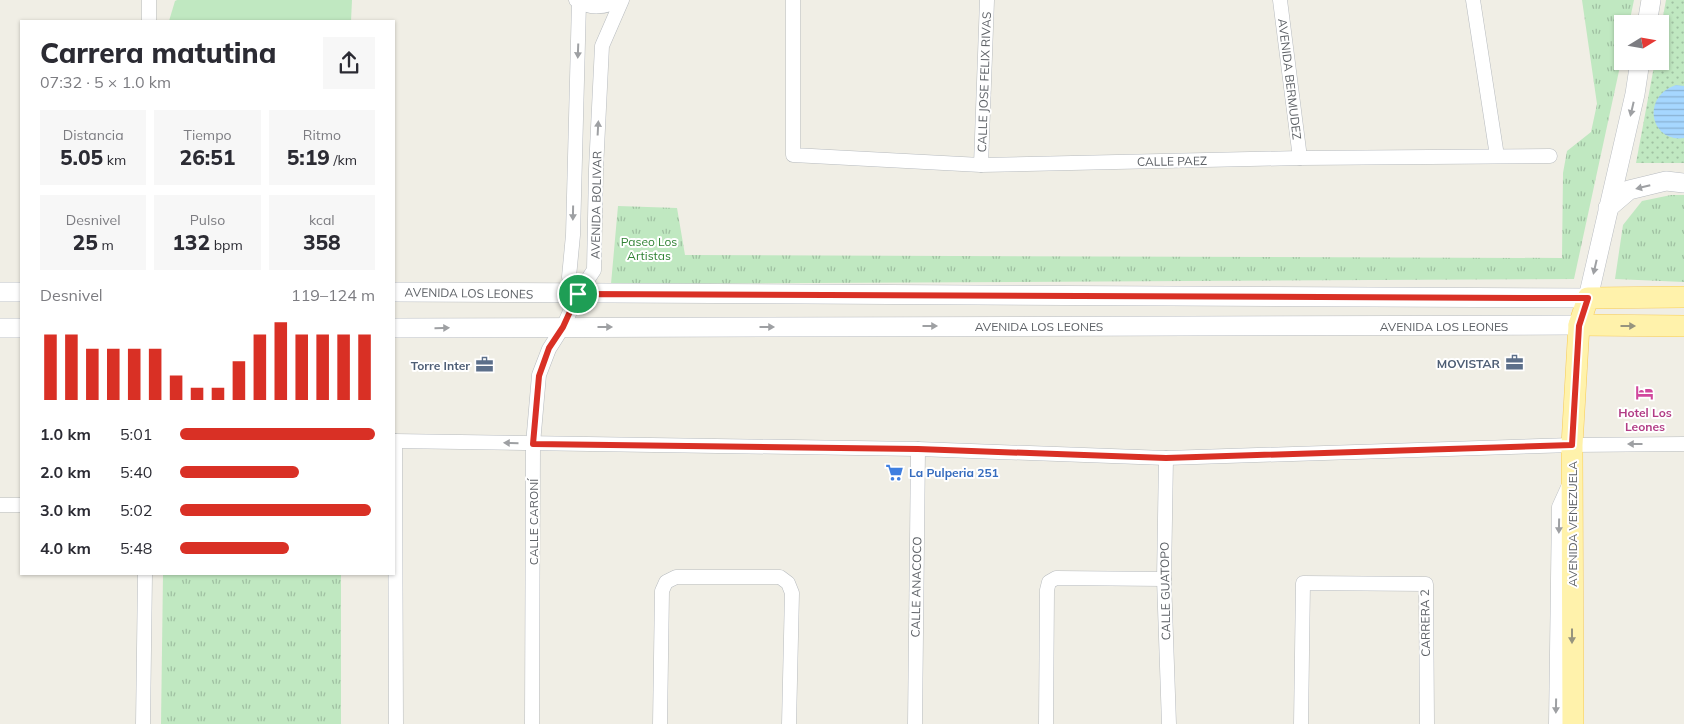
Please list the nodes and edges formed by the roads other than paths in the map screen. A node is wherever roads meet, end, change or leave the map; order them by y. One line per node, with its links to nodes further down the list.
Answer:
1 (149, 0): 10 (street)
2 (620, 0): 8 (street, AVENIDA BOLIVAR); 21 (street, AVENIDA BOLIVAR, one-way to 2)
3 (793, 0): 15 (street, CALLE PAEZ)
4 (987, 0): 15 (street, CALLE JOSE FELIX RIVAS)
5 (1280, 0): 14 (street, AVENIDA BERMUDEZ)
6 (1473, 0): 12 (street)
7 (1651, 0): 9 (street)
8 (577, 1): 21 (street, AVENIDA BOLIVAR, one-way to 21)
9 (1648, 15)
10 (149, 20)
11 (1639, 70): 17 (street, AVENIDA VENEZUELA, one-way to 17)
12 (1497, 156): 13 (street, CALLE PAEZ); 14 (street, CALLE PAEZ)
13 (1550, 156)
14 (1300, 158): 15 (street, CALLE PAEZ)
15 (981, 165)
16 (1684, 183): 17 (street, one-way to 17)
17 (1608, 208): 23 (street, AVENIDA VENEZUELA, one-way to 23)
18 (0, 292): 19 (street)
19 (20, 292)
20 (395, 292): 21 (street, AVENIDA LOS LEONES)
21 (578, 294): 23 (street, AVENIDA LOS LEONES); 26 (street, CALLE CARONÍ)
22 (1684, 296): 23 (main road, AVENIDA LOS LEONES)
23 (1588, 298): 24 (main road, AVENIDA VENEZUELA)
24 (1579, 326): 25 (main road, AVENIDA LOS LEONES, one-way to 25); 26 (street, AVENIDA LOS LEONES, one-way to 24); 33 (main road, AVENIDA VENEZUELA)
25 (1684, 326)
26 (563, 327): 29 (street, AVENIDA LOS LEONES, one-way to 26); 31 (street, CALLE CARONÍ)
27 (0, 328): 28 (street)
28 (20, 328)
29 (395, 328)
30 (395, 441): 31 (street, one-way to 30)
31 (533, 444): 34 (street); 44 (street, CALLE CARONÍ)
32 (1684, 444): 33 (street, one-way to 33)
33 (1572, 445): 35 (street); 36 (main road, AVENIDA VENEZUELA)
34 (918, 449): 35 (street); 47 (street, CALLE ANACOCO)
35 (1166, 458): 41 (street, CALLE GUATOPO)
36 (1571, 480): 52 (street, one-way to 52); 53 (main road, AVENIDA VENEZUELA, one-way to 53)
37 (0, 505): 38 (street)
38 (20, 505)
39 (145, 575): 42 (street)
40 (395, 575): 43 (street)
41 (1164, 579): 48 (street); 49 (street, CALLE GUATOPO)
42 (143, 724)
43 (396, 724)
44 (532, 724)
45 (660, 724): 46 (street)
46 (789, 724)
47 (915, 724)
48 (1046, 724)
49 (1168, 724)
50 (1301, 724): 51 (street, CARRERA 2)
51 (1426, 724)
52 (1556, 724)
53 (1572, 724)

